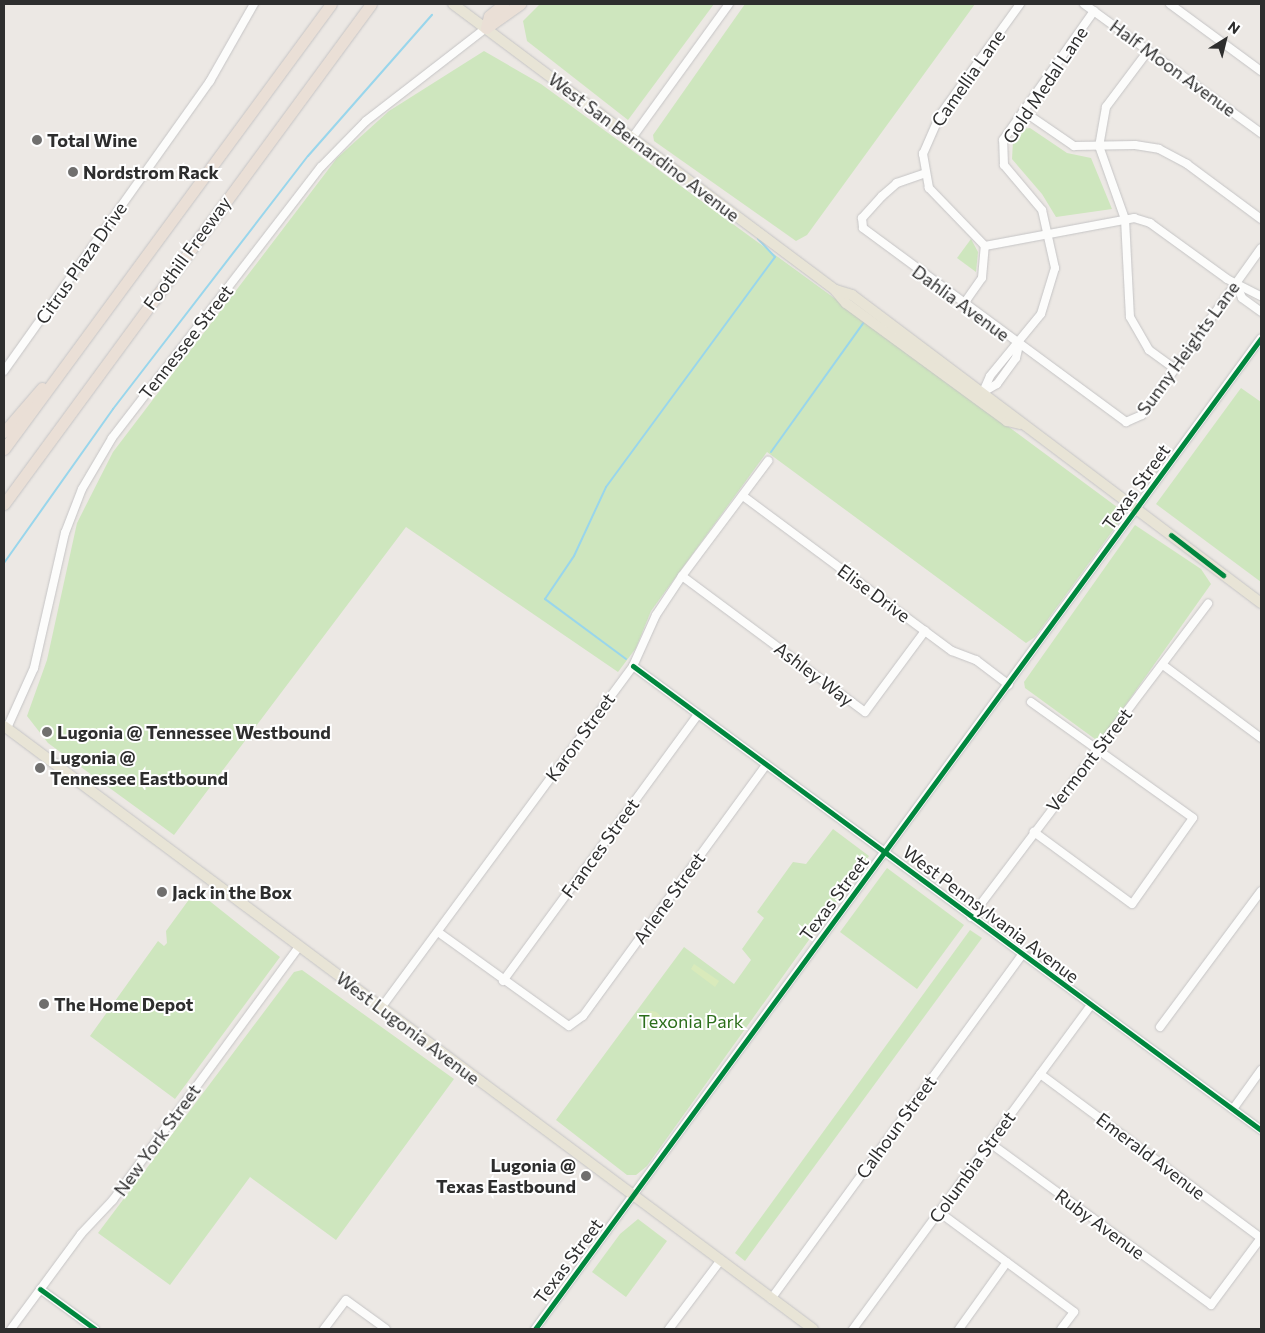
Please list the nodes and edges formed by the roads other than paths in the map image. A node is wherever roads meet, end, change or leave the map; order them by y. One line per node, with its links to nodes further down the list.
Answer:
1 (254, 4): 36 (street, Citrus Plaza Drive)
2 (331, 4): 31 (highway, Foothill Freeway)
3 (377, 4): 11 (highway, Foothill Freeway)
4 (452, 4): 13 (main road, West San Bernardino Avenue)
5 (504, 4): 13 (highway)
6 (520, 4): 13 (highway)
7 (729, 4): 18 (street)
8 (1020, 4): 20 (street, Camellia Lane)
9 (1084, 4): 12 (street, Half Moon Avenue)
10 (1170, 4): 15 (street)
11 (367, 8): 44 (highway, Foothill Freeway)
12 (1094, 11): 14 (street, Half Moon Avenue); 16 (street, Gold Medal Lane)
13 (486, 28): 18 (main road, West San Bernardino Avenue); 55 (street, Tennessee Street)
14 (1148, 51): 17 (street, Half Moon Avenue); 19 (street)
15 (1261, 71)
16 (1024, 111): 19 (street); 23 (street, Gold Medal Lane)
17 (1261, 133)
18 (632, 138): 27 (main road, West San Bernardino Avenue)
19 (1099, 146): 21 (street); 22 (street)
20 (923, 174): 24 (street); 29 (street, Dahlia Avenue)
21 (1125, 219): 23 (street); 26 (street); 35 (street)
22 (1261, 219)
23 (1050, 232): 24 (street); 33 (street, Gold Medal Lane)
24 (985, 246): 29 (street)
25 (1261, 248): 26 (street, Sunny Heights Lane)
26 (1236, 283): 28 (street); 30 (street); 35 (street, Sunny Heights Lane)
27 (836, 290): 34 (main road, West San Bernardino Avenue); 37 (main road, West San Bernardino Avenue)
28 (1261, 296)
29 (963, 305): 33 (street, Dahlia Avenue)
30 (1261, 312)
31 (90, 335): 40 (highway); 41 (highway)
32 (1261, 338): 45 (street, Texas Street)
33 (1019, 345): 37 (street, Gold Medal Lane); 38 (street, Dahlia Avenue)
34 (916, 354): 37 (main road); 39 (main road, West San Bernardino Avenue)
35 (1174, 368): 38 (street, Sunny Heights Lane)
36 (4, 370)
37 (983, 392): 39 (main road, West San Bernardino Avenue)
38 (1132, 423)
39 (1020, 424): 45 (main road, West San Bernardino Avenue)
40 (4, 432)
41 (4, 449)
42 (768, 460): 43 (street, Karon Street)
43 (743, 496): 46 (street, Karon Street); 49 (street, Elise Drive)
44 (4, 504)
45 (1137, 508): 47 (main road, West San Bernardino Avenue); 52 (street, Texas Street)
46 (682, 576): 49 (street, Ashley Way); 50 (street, Karon Street)
47 (1261, 603)
48 (1208, 604): 51 (street, Vermont Street)
49 (925, 631): 52 (street, Elise Drive)
50 (633, 666): 54 (street, West Pennsylvania Avenue); 63 (street, Karon Street)
51 (1163, 666): 56 (street); 57 (street, Vermont Street)
52 (1009, 685): 60 (street, Texas Street)
53 (1031, 702): 57 (street)
54 (698, 715): 58 (street, West Pennsylvania Avenue); 66 (street, Frances Street)
55 (5, 729): 64 (main road, West Lugonia Avenue)
56 (1260, 733)
57 (1098, 748): 59 (street, Vermont Street); 59 (street)
58 (766, 766): 60 (street, West Pennsylvania Avenue); 66 (street, Arlene Street)
59 (1034, 832): 62 (street, Vermont Street)
60 (885, 853): 62 (street, West Pennsylvania Avenue); 75 (street, Texas Street)
61 (1261, 891): 69 (street)
62 (971, 917): 65 (street, West Pennsylvania Avenue)
63 (438, 932): 66 (street); 68 (street, Karon Street)
64 (299, 947): 68 (main road, West Lugonia Avenue); 80 (street, New York Street)
65 (1022, 955): 67 (street, West Pennsylvania Avenue); 81 (street, Calhoun Street)
66 (503, 981)
67 (1091, 1005): 71 (street, Columbia Street); 72 (street, West Pennsylvania Avenue)
68 (381, 1008): 75 (main road, West Lugonia Avenue)
69 (1160, 1027)
70 (1261, 1070): 72 (street)
71 (1040, 1074): 74 (street, Columbia Street); 77 (street, Emerald Avenue)
72 (1233, 1109): 73 (street, West Pennsylvania Avenue)
73 (1261, 1130)
74 (990, 1142): 76 (street, Columbia Street); 77 (street, Ruby Avenue)
75 (633, 1198): 78 (main road, West Lugonia Avenue); 86 (street, Texas Street)
76 (939, 1212): 79 (street); 89 (street, Columbia Street)
77 (1261, 1238)
78 (720, 1261): 81 (main road, West Lugonia Avenue); 87 (street)
79 (1007, 1262): 90 (street); 91 (street)
80 (40, 1289): 82 (street, New York Street); 83 (street)
81 (770, 1299): 88 (main road, West Lugonia Avenue)
82 (10, 1329)
83 (95, 1329)
84 (324, 1329): 85 (street)
85 (386, 1329)
86 (535, 1329)
87 (669, 1329)
88 (813, 1329)
89 (854, 1329)
90 (959, 1329)
91 (1061, 1329)

